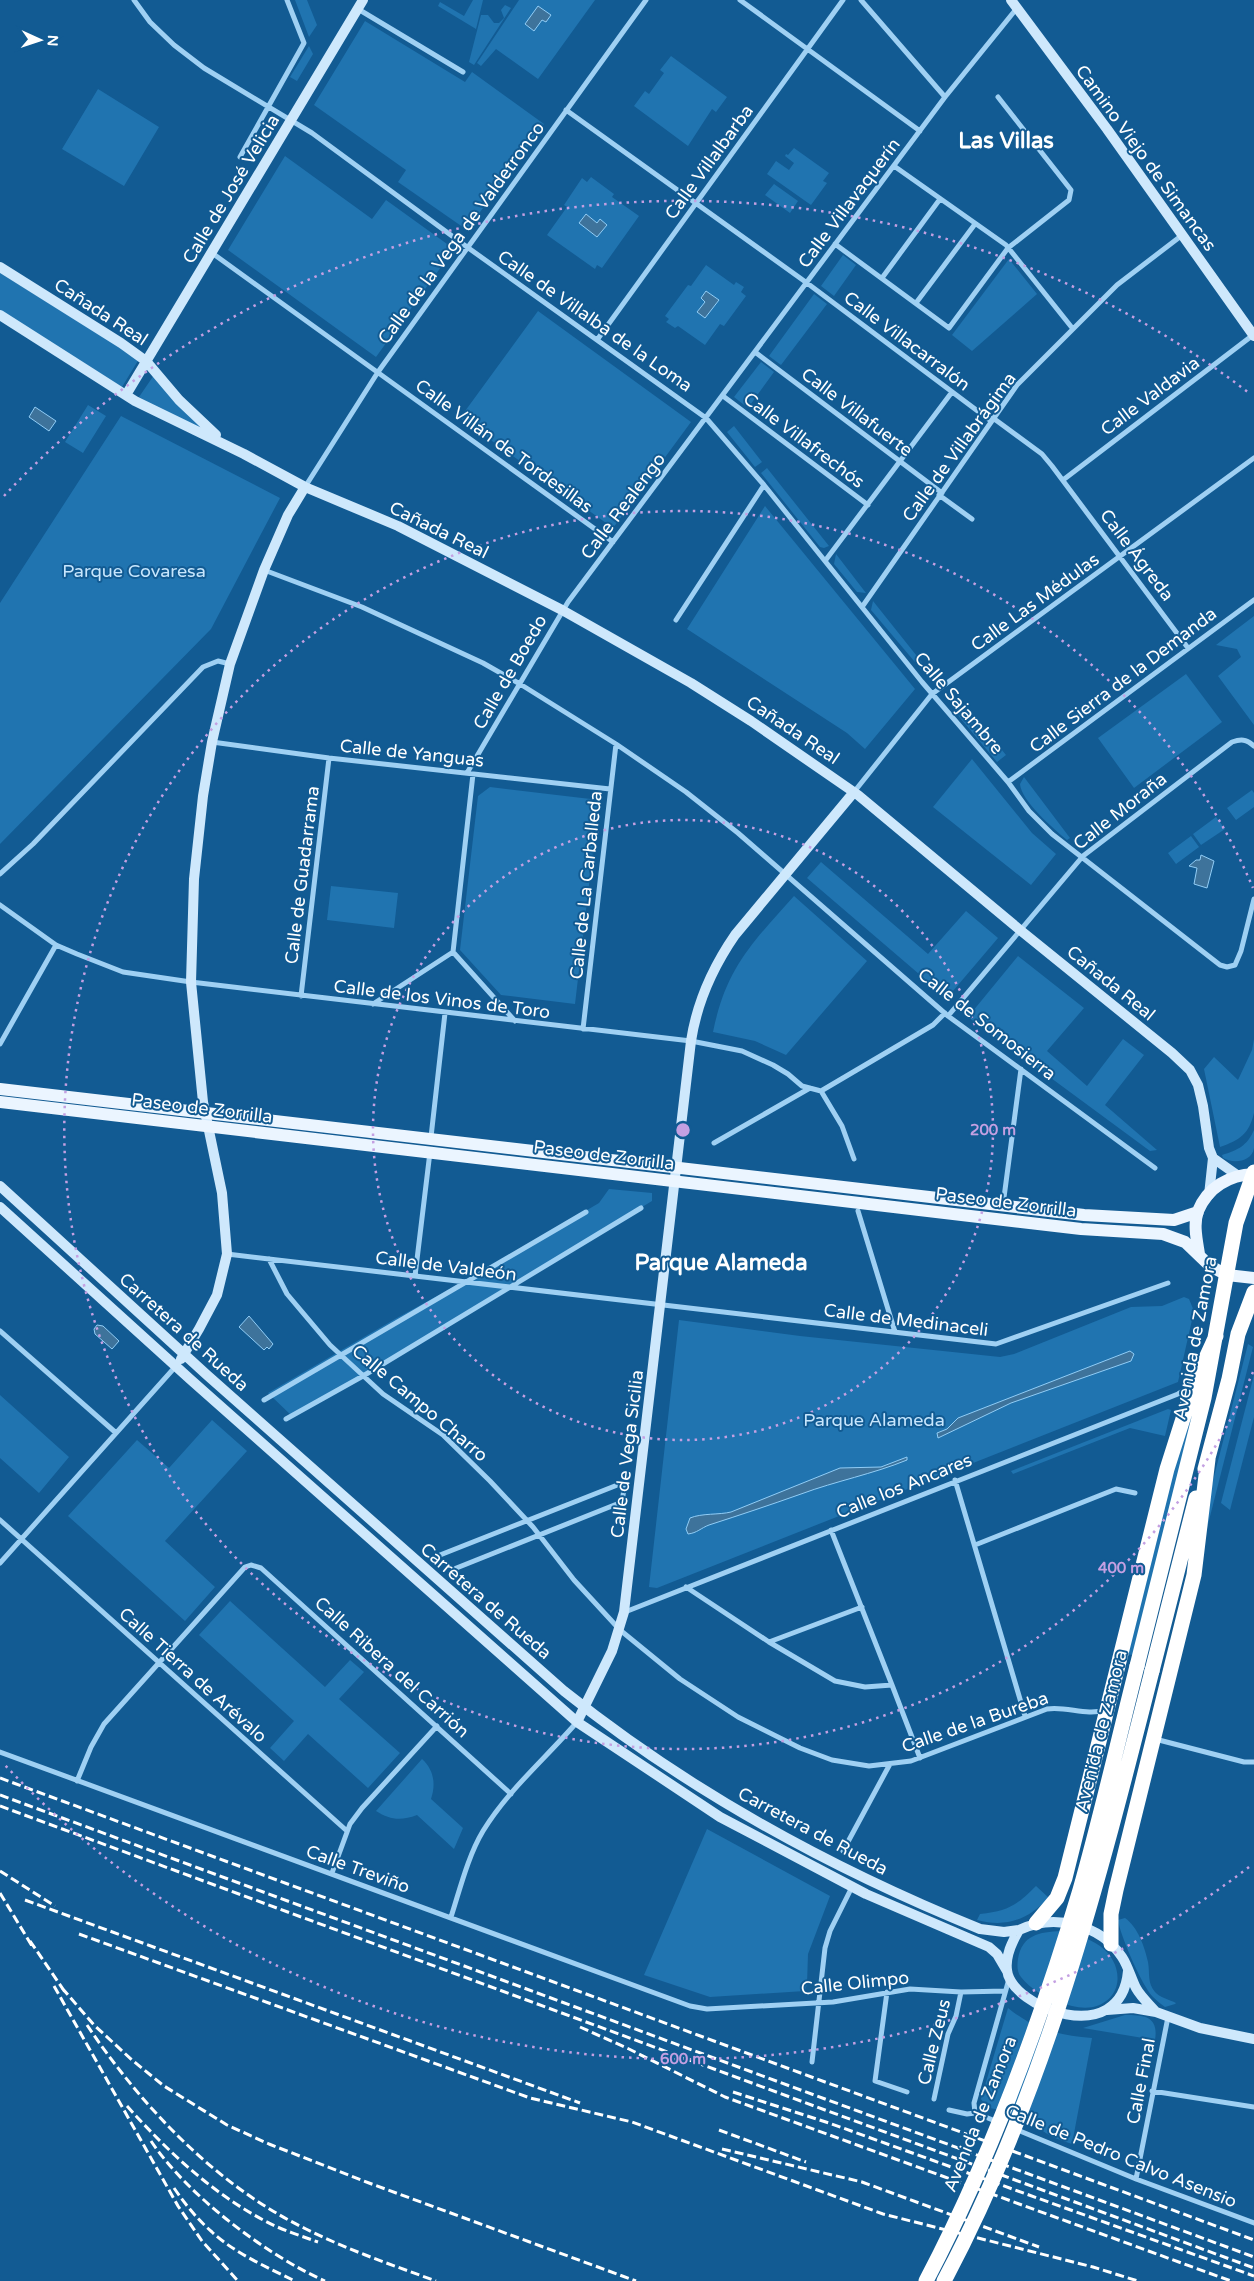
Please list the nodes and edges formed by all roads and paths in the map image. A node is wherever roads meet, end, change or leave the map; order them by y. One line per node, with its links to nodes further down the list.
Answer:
1 (134, 0): 13 (street, Calle de Villalba de la Loma)
2 (287, 0): 13 (street, Calle de José Velicia)
3 (646, 0): 14 (street, Calle de la Vega de Valdetronco)
4 (740, 0): 9 (street)
5 (843, 0): 9 (street, Calle Villalbarba)
6 (860, 0): 11 (street)
7 (1014, 4): 11 (street, Calle Villavaquerín); 22 (street, Camino Viejo de Simancas)
8 (361, 5): 10 (street); 15 (street, Calle de José Velicia)
9 (806, 49): 16 (street); 20 (street, Calle Villalbarba)
10 (463, 72)
11 (945, 97): 16 (street, Calle Villavaquerín)
12 (998, 97): 25 (street)
13 (268, 106): 15 (street, Calle de Villalba de la Loma); 17 (street, Calle de José Velicia)
14 (566, 110): 20 (street, Calle Villacarralón); 24 (street, Calle de la Vega de Valdetronco)
15 (292, 120): 24 (street, Calle de Villalba de la Loma); 26 (street, Calle de José Velicia)
16 (920, 131): 18 (street, Calle Villavaquerín)
17 (240, 156)
18 (894, 166): 19 (street); 23 (street, Calle Villavaquerín)
19 (940, 199): 21 (street); 28 (street)
20 (697, 203): 29 (street, Calle Villacarralón); 34 (street, Calle Villalbarba)
21 (975, 224): 25 (street); 30 (street)
22 (1181, 236): 32 (street, Calle de Villabrágima); 33 (street, Camino Viejo de Simancas)
23 (836, 244): 28 (street); 29 (street, Calle Villavaquerín)
24 (467, 247): 34 (street, Calle de Villalba de la Loma); 37 (street, Calle de la Vega de Valdetronco)
25 (1008, 248): 30 (street); 32 (street)
26 (212, 253): 36 (street, Calle de José Velicia); 37 (street, Calle Villán de Tordesillas)
27 (0, 266): 36 (street, Cañada Real)
28 (882, 278): 30 (street)
29 (807, 283): 35 (street, Calle Villavaquerín); 38 (street, Calle Villacarralón)
30 (916, 303)
31 (0, 315): 39 (street, Cañada Real)
32 (1073, 329): 42 (street, Calle de Villabrágima)
33 (1254, 336): 46 (street, Calle Valdavia)
34 (597, 340): 41 (street, Calle de Villalba de la Loma)
35 (755, 352): 40 (street, Calle Villavaquerín); 45 (street, Calle Villafuerte)
36 (146, 362): 39 (street, Calle de José Velicia); 43 (street, Cañada Real)
37 (378, 372): 48 (street, Calle de la Vega de Valdetronco); 52 (street, Calle Villán de Tordesillas)
38 (952, 392): 42 (street, Calle Villacarralón); 45 (street)
39 (126, 395): 43 (street, Cañada Real)
40 (723, 396): 41 (street, Calle Villavaquerín); 50 (street, Calle Villafrechós)
41 (706, 418): 47 (street, Calle Sajambre); 52 (street, Calle Realengo)
42 (992, 419): 46 (street, Calle Villacarralón); 49 (street, Calle de Villabrágima)
43 (244, 454): 48 (street, Cañada Real)
44 (1254, 458): 53 (street, Calle Las Médulas)
45 (901, 462): 49 (street, Calle Villafuerte); 50 (street)
46 (1063, 480): 53 (street, Calle Ágreda)
47 (764, 486): 54 (street, Calle Sajambre); 59 (street)
48 (305, 487): 55 (street); 58 (street, Cañada Real)
49 (941, 494): 51 (street, Calle Villafuerte); 57 (street, Calle de Villabrágima)
50 (868, 506): 54 (street)
51 (972, 519)
52 (613, 542): 58 (street, Calle Realengo)
53 (1121, 557): 60 (street, Calle Ágreda); 63 (street, Calle Las Médulas)
54 (825, 561): 57 (street, Calle Sajambre)
55 (264, 570): 61 (street); 62 (street, Calle de Somosierra)
56 (1254, 600): 60 (street, Calle Sierra de la Demanda)
57 (862, 607): 63 (street, Calle Sajambre)
58 (562, 610): 62 (street, Calle de Boedo); 71 (street, Cañada Real)
59 (676, 620)
60 (1188, 648): 69 (street, Calle Sierra de la Demanda)
61 (230, 664): 64 (street); 73 (street)
62 (520, 684): 65 (street, Calle de Somosierra); 68 (street, Calle de Boedo)
63 (932, 694): 69 (street, Calle Sajambre); 71 (street, Calle Las Médulas)
64 (212, 742): 67 (street, Calle de Yanguas); 80 (street)
65 (616, 744): 70 (street, Calle de La Carballeda); 74 (street, Calle de Somosierra)
66 (1254, 746): 72 (street, Calle Moraña)
67 (329, 758): 68 (street, Calle de Yanguas); 81 (street, Calle de Guadarrama)
68 (470, 774): 70 (street, Calle de Yanguas); 79 (street, Calle de Boedo)
69 (1008, 782): 72 (street, Calle Sajambre)
70 (610, 789): 86 (street, Calle de La Carballeda)
71 (854, 792): 74 (street, Calle de Vega Sicilia); 77 (street, Cañada Real)
72 (1083, 856): 75 (street, Calle Sajambre); 77 (street, Calle Moraña)
73 (0, 874)
74 (786, 874): 84 (street, Calle de Somosierra); 87 (street, Calle de Vega Sicilia)
75 (1254, 899)
76 (0, 905): 78 (street, Calle de los Vinos de Toro)
77 (1020, 930): 84 (street, Calle Moraña); 99 (street, Cañada Real)
78 (56, 944): 80 (street, Calle de los Vinos de Toro); 88 (street)
79 (453, 952): 82 (street); 85 (street)
80 (191, 982): 81 (street, Calle de los Vinos de Toro); 94 (street)
81 (302, 996): 82 (street, Calle de los Vinos de Toro)
82 (372, 1004): 83 (street, Calle de los Vinos de Toro)
83 (445, 1013): 85 (street, Calle de los Vinos de Toro); 96 (street)
84 (946, 1015): 89 (street, Calle de Somosierra); 92 (street, Calle Moraña)
85 (516, 1022): 86 (street, Calle de los Vinos de Toro)
86 (583, 1029): 87 (street, Calle de los Vinos de Toro)
87 (691, 1041): 90 (street, Calle de los Vinos de Toro); 101 (street, Calle de Vega Sicilia)
88 (0, 1044)
89 (1021, 1069): 102 (street, Calle de Somosierra); 108 (street)
90 (810, 1088): 92 (street); 97 (street)
91 (0, 1089): 94 (main road, Paseo de Zorrilla)
92 (821, 1091): 100 (street)
93 (0, 1102): 95 (main road, Paseo de Zorrilla)
94 (205, 1112): 95 (street); 96 (main road, Paseo de Zorrilla)
95 (208, 1127): 98 (main road, Paseo de Zorrilla); 114 (street)
96 (431, 1137): 101 (main road, Paseo de Zorrilla)
97 (714, 1143)
98 (430, 1152): 105 (main road, Paseo de Zorrilla); 118 (street)
99 (1213, 1158): 104 (street); 107 (street, Cañada Real)
100 (854, 1159)
101 (677, 1166): 105 (street, Calle de Vega Sicilia); 108 (main road, Paseo de Zorrilla)
102 (1155, 1168)
103 (1254, 1173): 104 (main road); 117 (highway, Avenida de Zamora)
104 (1237, 1175): 107 (main road)
105 (676, 1181): 115 (main road, Paseo de Zorrilla); 124 (street, Calle de Vega Sicilia)
106 (0, 1186): 129 (street, Carretera de Rueda)
107 (1209, 1195): 113 (main road)
108 (1003, 1206): 113 (main road, Paseo de Zorrilla)
109 (0, 1207): 131 (street, Carretera de Rueda)
110 (641, 1208): 122 (street)
111 (858, 1211): 127 (street)
112 (586, 1212): 120 (street)
113 (1198, 1212): 115 (main road)
114 (227, 1254): 116 (street, Calle de Valdeón); 129 (street)
115 (1199, 1254): 117 (main road, Paseo de Zorrilla)
116 (269, 1259): 118 (street, Calle de Valdeón); 130 (street, Calle Campo Charro)
117 (1227, 1275): 119 (main road, Paseo de Zorrilla); 128 (highway, Avenida de Zamora)
118 (415, 1276): 120 (street, Calle de Valdeón)
119 (1254, 1278)
120 (465, 1282): 122 (street, Calle de Valdeón); 130 (street)
121 (1168, 1283): 127 (street, Calle de Medinaceli)
122 (508, 1287): 124 (street, Calle de Valdeón); 132 (street)
123 (1254, 1292): 133 (highway, Avenida de Zamora)
124 (661, 1306): 127 (street, Calle de Medinaceli); 152 (street, Calle de Vega Sicilia)
125 (1254, 1315): 133 (highway)
126 (0, 1330): 137 (street)
127 (895, 1332)
128 (1216, 1336): 134 (highway); 197 (highway, Avenida de Zamora, bridge)
129 (184, 1355): 131 (street); 157 (street, Carretera de Rueda)
130 (341, 1355): 132 (street, Calle Campo Charro); 135 (street)
131 (176, 1366): 137 (street); 160 (street, Carretera de Rueda)
132 (363, 1376): 136 (street); 142 (street, Calle Campo Charro)
133 (1229, 1379): 138 (highway, Avenida de Zamora)
134 (1194, 1384): 139 (street, Calle los Ancares); 158 (highway)
135 (264, 1400)
136 (286, 1419)
137 (115, 1432): 145 (street)
138 (1208, 1459): 162 (highway); 198 (highway, Avenida de Zamora, bridge)
139 (955, 1480): 143 (street, Calle los Ancares); 146 (street)
140 (1135, 1493): 146 (street)
141 (0, 1520): 145 (street, Calle Tierra de Arévalo)
142 (526, 1521): 144 (street, Calle Campo Charro); 144 (street); 147 (street)
143 (831, 1530): 150 (street, Calle los Ancares); 151 (street)
144 (539, 1536): 149 (street); 153 (street, Calle Campo Charro)
145 (21, 1539): 148 (street); 155 (street, Calle Tierra de Arévalo)
146 (974, 1545): 159 (street)
147 (440, 1555)
148 (0, 1563)
149 (454, 1569)
150 (686, 1587): 152 (street, Calle los Ancares); 154 (street)
151 (862, 1607): 154 (street); 156 (street)
152 (624, 1612): 153 (street, Calle de Vega Sicilia)
153 (620, 1630): 157 (street, Calle de Vega Sicilia); 166 (street, Calle de la Bureba)
154 (770, 1642): 156 (street)
155 (160, 1662): 161 (street, Calle Ribera del Carrión); 167 (street); 169 (street, Calle Tierra de Arévalo)
156 (892, 1685): 164 (street)
157 (585, 1708): 160 (street, Calle de Vega Sicilia); 175 (street, Carretera de Rueda)
158 (1107, 1710): 159 (street, Calle de la Bureba); 174 (highway)
159 (1025, 1716): 164 (street, Calle de la Bureba)
160 (577, 1722): 168 (street); 172 (street, Carretera de Rueda)
161 (437, 1726): 168 (street, Calle Ribera del Carrión); 169 (street)
162 (1154, 1738): 165 (street); 176 (highway)
163 (0, 1752): 167 (street, Calle Treviño)
164 (920, 1758): 166 (street, Calle de la Bureba)
165 (1254, 1762)
166 (890, 1764): 170 (street)
167 (77, 1781): 171 (street, Calle Treviño)
168 (511, 1794): 173 (street)
169 (347, 1830): 171 (street)
170 (843, 1851)
171 (332, 1874): 173 (street, Calle Treviño)
172 (852, 1887): 178 (street, Carretera de Rueda); 182 (street)
173 (451, 1917): 183 (street, Calle Treviño)
174 (1036, 1923): 175 (street); 176 (street)
175 (1020, 1930): 178 (street)
176 (1111, 1944): 177 (street)
177 (1128, 1971): 184 (street); 185 (street)
178 (1008, 1975): 179 (street, Avenida de Zamora); 184 (street)
179 (1005, 1991): 181 (street, Calle Olimpo); 194 (street, Avenida de Zamora)
180 (887, 1992): 181 (street, Calle Olimpo); 182 (street, Calle Olimpo); 190 (street)
181 (961, 1992): 191 (street, Calle Zeus)
182 (818, 2002): 183 (street, Calle Olimpo); 188 (street)
183 (707, 2008)
184 (1106, 2010): 185 (street)
185 (1156, 2012): 186 (street)
186 (1168, 2017): 187 (street); 189 (street, Calle Final)
187 (1254, 2039)
188 (812, 2062)
189 (1152, 2091): 192 (street); 195 (street, Calle Final)
190 (907, 2092)
191 (934, 2099)
192 (1254, 2106)
193 (949, 2110): 194 (street, Calle de Pedro Calvo Asensio)
194 (975, 2113): 195 (street, Calle de Pedro Calvo Asensio)
195 (1136, 2179): 196 (street, Calle de Pedro Calvo Asensio)
196 (1254, 2223)
197 (926, 2281)
198 (944, 2281)

